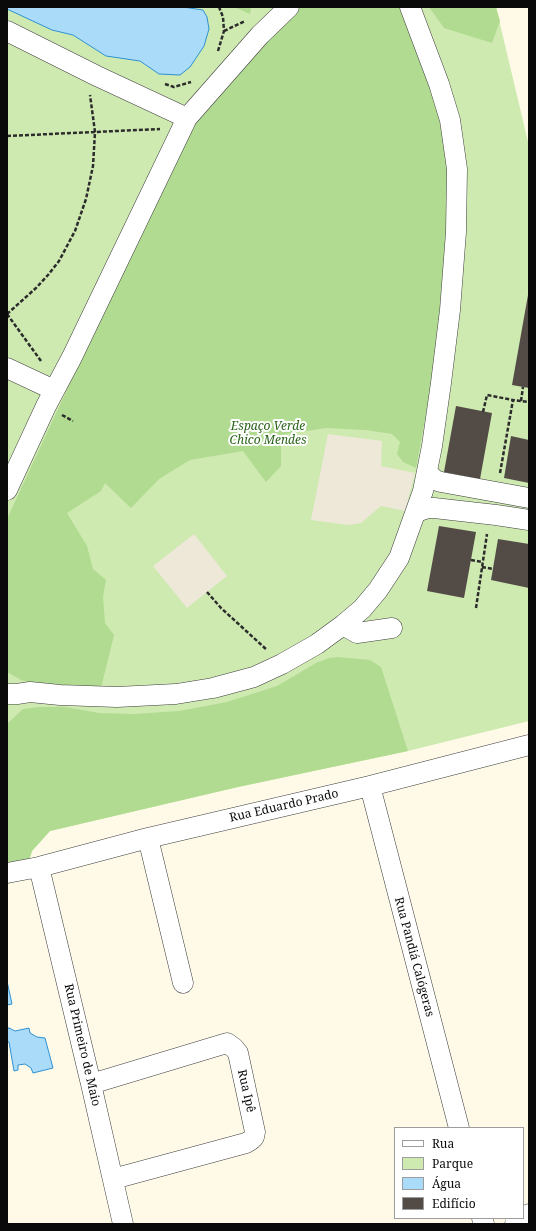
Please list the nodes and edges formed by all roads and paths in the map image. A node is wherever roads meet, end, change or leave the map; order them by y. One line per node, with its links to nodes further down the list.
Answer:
1 (218, 7): 5 (path)
2 (289, 7): 9 (street)
3 (410, 7): 27 (street)
4 (7, 31): 9 (street)
5 (214, 58)
6 (197, 80): 7 (path)
7 (187, 84)
8 (91, 91): 13 (path)
9 (187, 118): 22 (street)
10 (156, 124): 11 (path)
11 (158, 129): 12 (path); 13 (path); 14 (path)
12 (164, 129)
13 (95, 132): 15 (path); 16 (path)
14 (158, 134)
15 (7, 136)
16 (7, 314): 19 (path)
17 (46, 360): 19 (path)
18 (34, 363): 19 (path)
19 (42, 363)
20 (7, 368): 22 (street)
21 (523, 386): 24 (path)
22 (54, 390): 29 (street)
23 (512, 400): 24 (path); 26 (path); 28 (path)
24 (521, 401): 25 (path)
25 (529, 402)
26 (483, 412)
27 (427, 472): 28 (street); 31 (street)
28 (496, 484): 30 (street); 33 (street)
29 (7, 490)
30 (529, 498)
31 (416, 512): 33 (street); 40 (street)
32 (529, 520): 33 (street)
33 (488, 523): 35 (path)
34 (471, 560): 35 (path)
35 (483, 562): 36 (path)
36 (482, 567): 37 (path); 39 (path)
37 (493, 569)
38 (207, 592): 42 (path)
39 (476, 608)
40 (344, 624): 41 (street); 44 (street)
41 (392, 628)
42 (271, 653)
43 (7, 680): 44 (street)
44 (30, 692): 45 (street)
45 (7, 694)
46 (529, 746): 47 (street, Rua Eduardo Prado)
47 (370, 786): 48 (street, Rua Eduardo Prado); 53 (street, Rua Pandiá Calógeras)
48 (148, 838): 49 (street, Rua Eduardo Prado); 51 (street)
49 (39, 867): 50 (street, Rua Eduardo Prado); 52 (street, Rua Primeiro de Maio)
50 (7, 873)
51 (183, 982)
52 (91, 1084): 54 (street, Rua Primeiro de Maio); 54 (street, Rua Ipê)
53 (459, 1127)
54 (113, 1179): 55 (street, Rua Primeiro de Maio)
55 (123, 1224)

